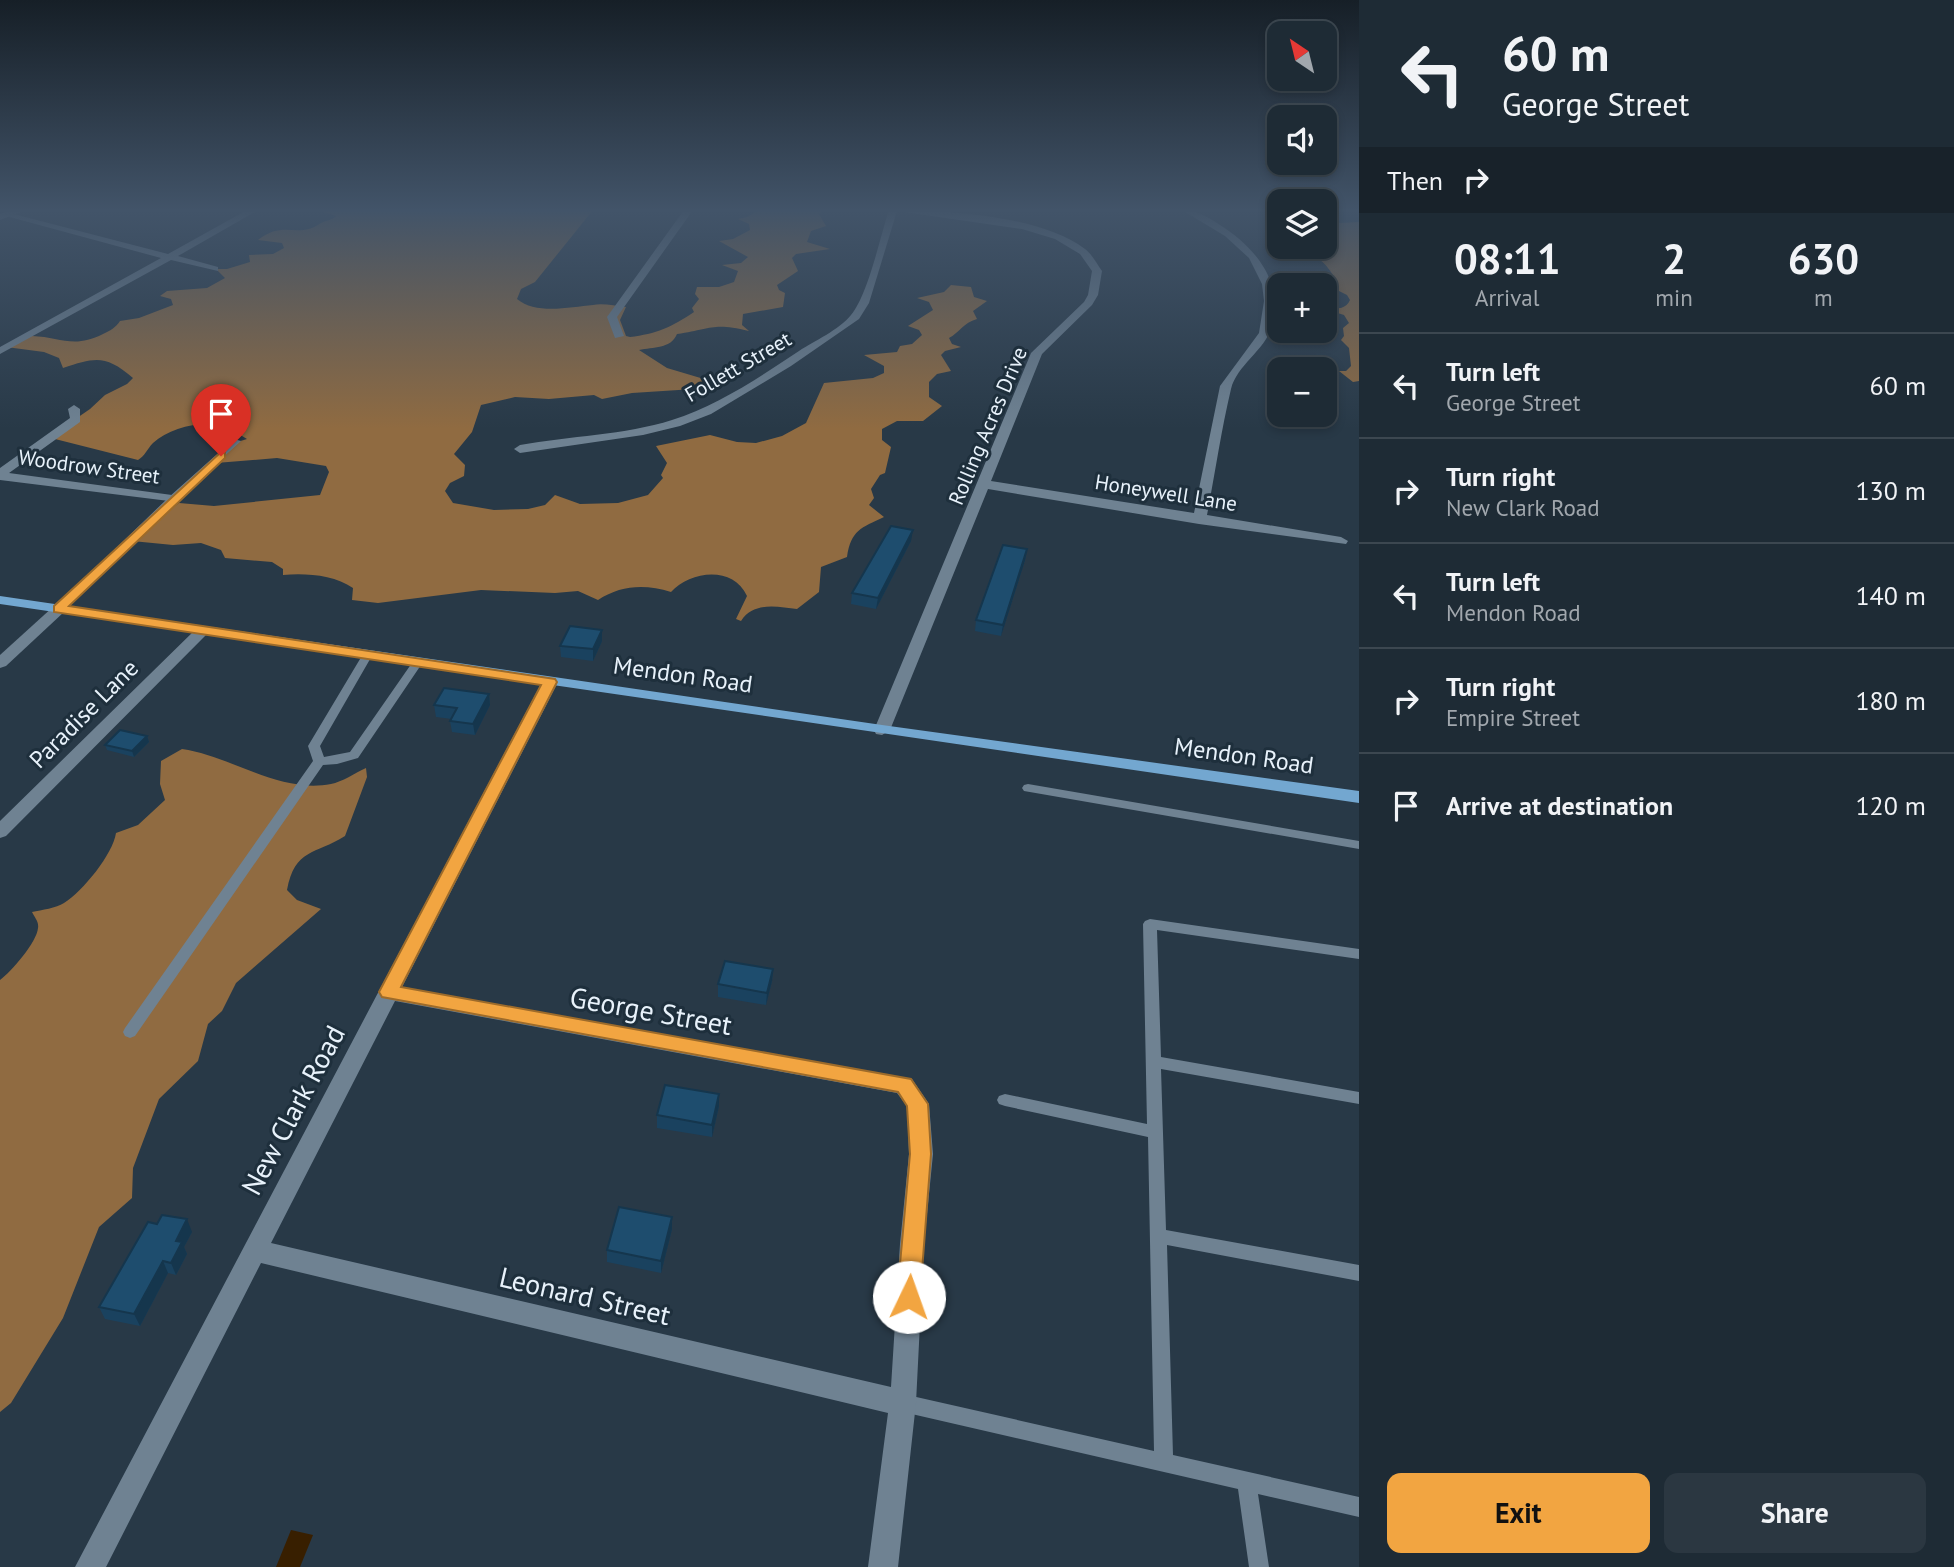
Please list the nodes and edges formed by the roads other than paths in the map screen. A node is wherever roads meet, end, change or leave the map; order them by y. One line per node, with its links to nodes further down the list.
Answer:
1 (120, 283): 7 (street)
2 (636, 283): 6 (street)
3 (869, 283): 10 (street, Follett Street)
4 (1096, 283): 12 (street, Rolling Acres Drive)
5 (1266, 283): 14 (street)
6 (619, 336)
7 (0, 351)
8 (75, 409): 11 (street)
9 (237, 441): 13 (lane)
10 (520, 449)
11 (0, 475): 13 (street, Woodrow Street)
12 (984, 484): 14 (street, Honeywell Lane); 23 (street, Rolling Acres Drive)
13 (172, 499): 17 (lane)
14 (1199, 520): 15 (street, Honeywell Lane)
15 (1341, 541)
16 (2, 602): 17 (main road, Mendon Road)
17 (59, 609): 18 (main road, Mendon Road); 21 (street)
18 (202, 631): 19 (main road, Mendon Road); 27 (street, Paradise Lane)
19 (368, 654): 20 (main road, Mendon Road); 24 (lane)
20 (418, 662): 22 (main road, Mendon Road); 24 (lane)
21 (0, 663)
22 (550, 682): 23 (main road, Mendon Road); 30 (street, New Clark Road)
23 (882, 730): 26 (main road, Mendon Road)
24 (320, 761): 31 (lane)
25 (1028, 788): 28 (lane)
26 (1359, 797)
27 (0, 832)
28 (1359, 845)
29 (1359, 954): 32 (lane)
30 (389, 992): 37 (street, New Clark Road); 39 (street, George Street)
31 (130, 1032)
32 (1154, 1062): 33 (lane); 35 (lane)
33 (1359, 1098)
34 (1005, 1100): 35 (lane)
35 (1156, 1132): 36 (lane)
36 (1158, 1236): 38 (lane); 40 (lane)
37 (253, 1250): 39 (street, Leonard Street); 43 (street, New Clark Road)
38 (1359, 1273)
39 (903, 1403): 40 (lane); 44 (street)
40 (1164, 1462): 41 (lane)
41 (1247, 1483): 42 (lane); 45 (lane)
42 (1359, 1507)
43 (90, 1567)
44 (883, 1567)
45 (1259, 1567)

